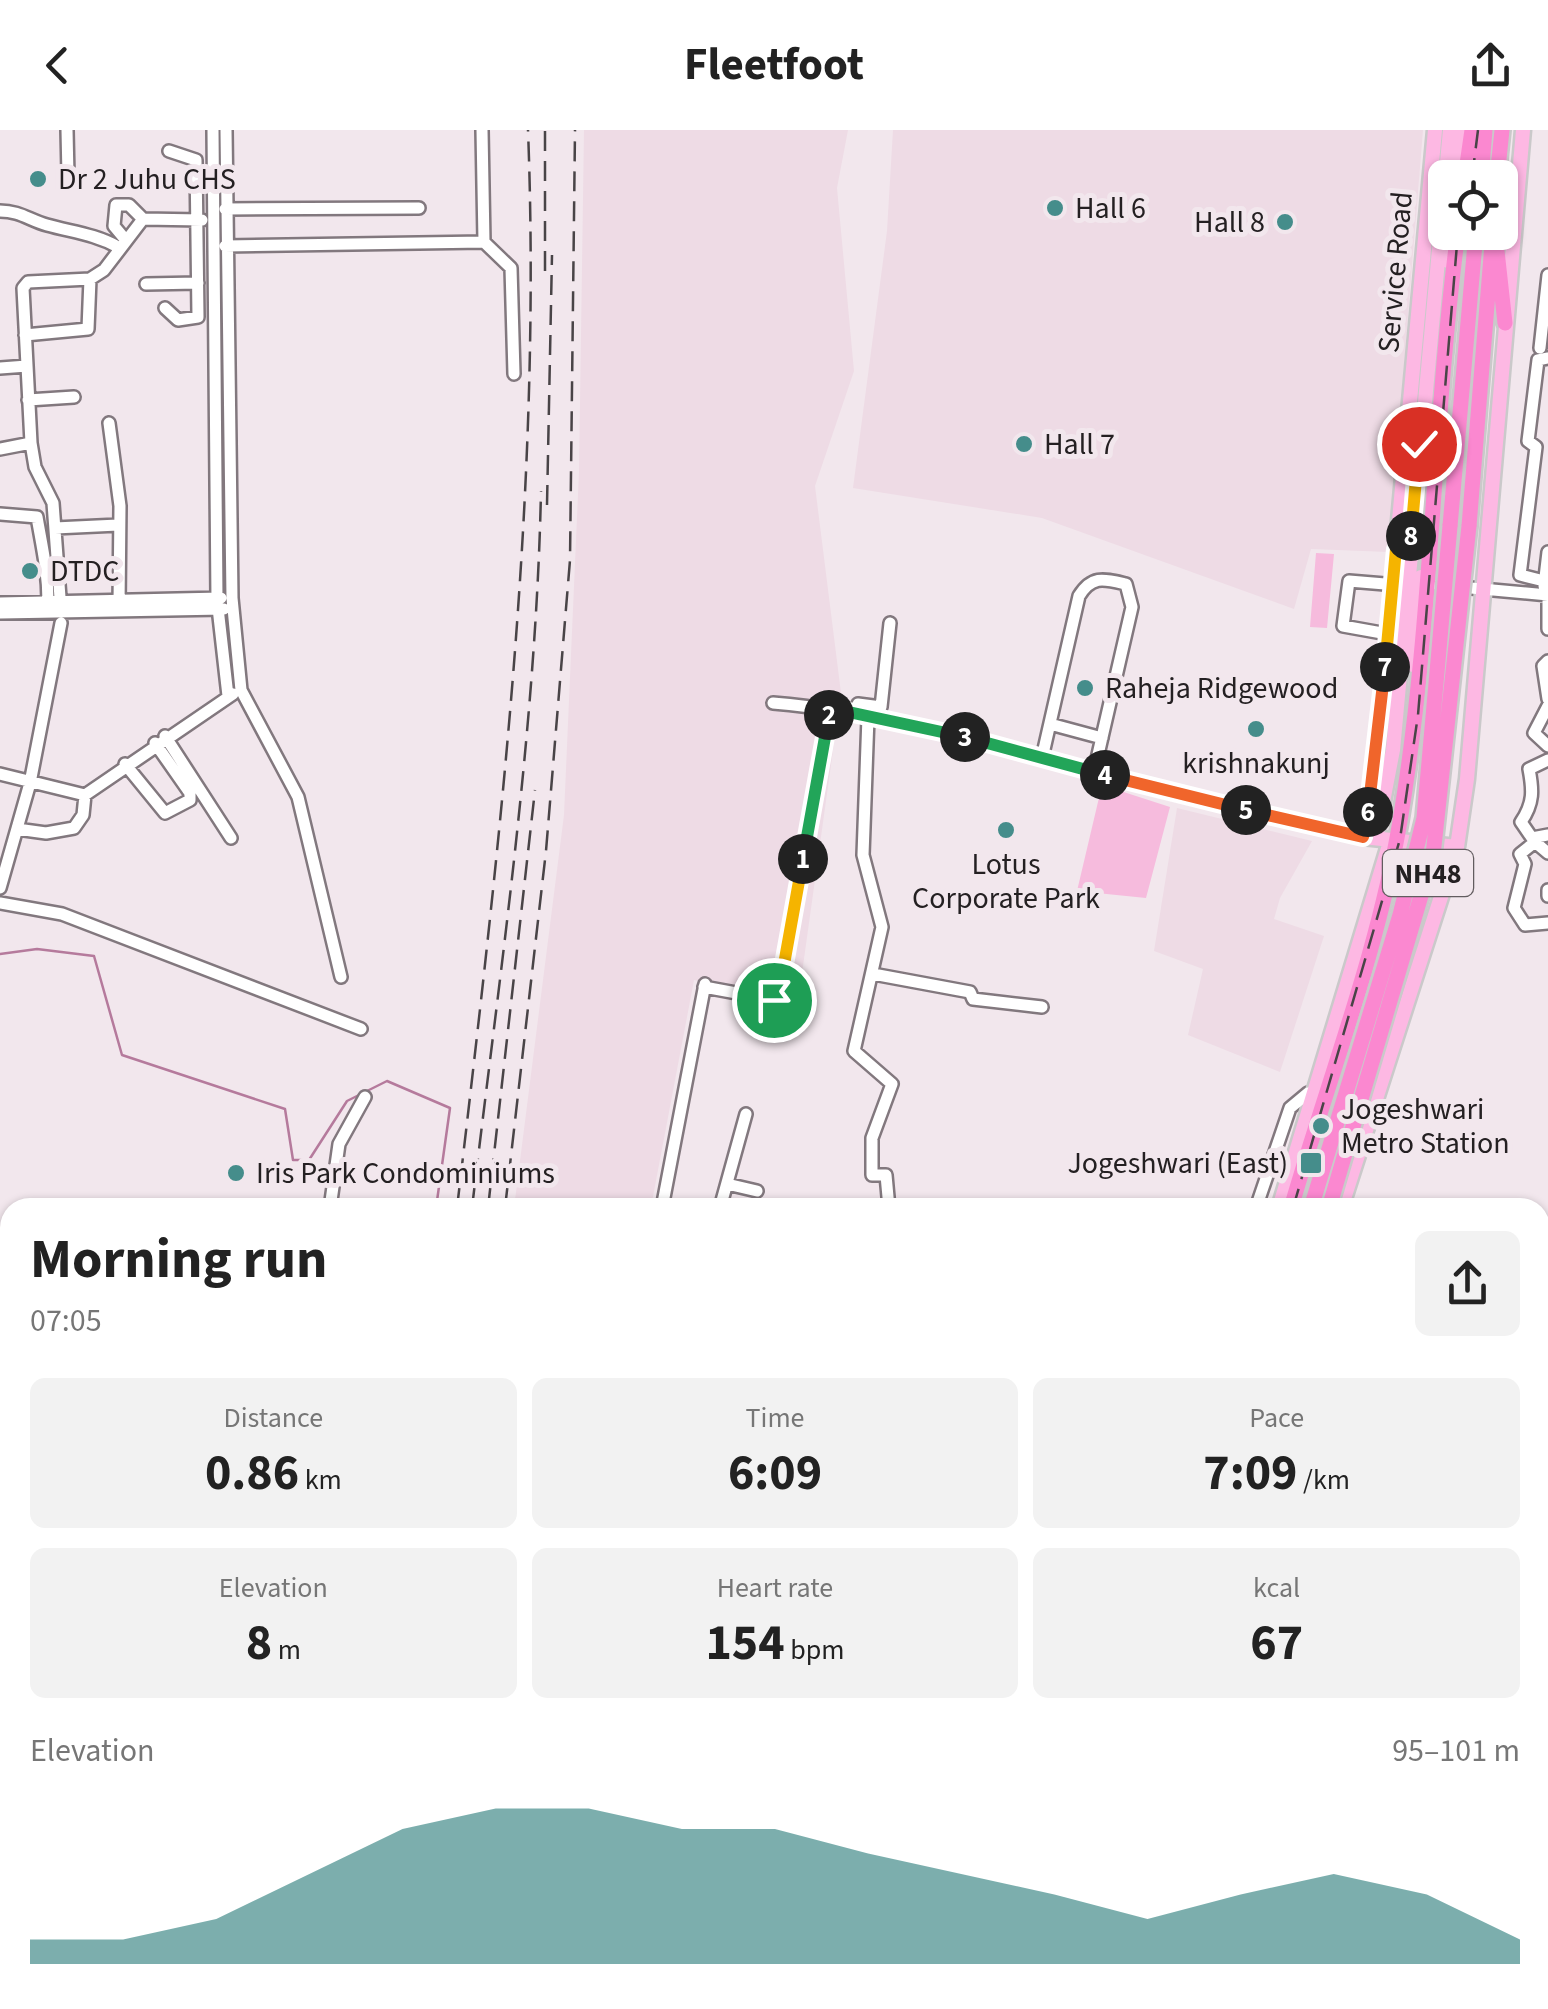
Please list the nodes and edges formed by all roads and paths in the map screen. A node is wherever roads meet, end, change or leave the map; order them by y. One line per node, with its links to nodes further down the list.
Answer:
1 (67, 130): 19 (street)
2 (212, 130): 22 (street)
3 (226, 130): 22 (street)
4 (482, 130): 26 (street)
5 (1435, 130): 13 (main road, Service Road)
6 (1450, 130): 14 (main road)
7 (1462, 130): 15 (main road)
8 (1472, 130): 16 (highway)
9 (1485, 130): 17 (highway)
10 (1502, 130): 18 (highway)
11 (1523, 130): 39 (main road)
12 (169, 152): 24 (street)
13 (1435, 160)
14 (1444, 160)
15 (1458, 160)
16 (1468, 160)
17 (1482, 160)
18 (1500, 160)
19 (68, 176)
20 (418, 208): 22 (street)
21 (0, 211): 25 (street)
22 (221, 216): 24 (street); 27 (street); 59 (street)
23 (143, 219): 24 (street); 25 (street); 25 (street)
24 (197, 220): 37 (street)
25 (121, 242): 35 (street)
26 (484, 242): 27 (street); 44 (street)
27 (226, 246): 60 (street)
28 (1431, 250): 55 (main road, Service Road)
29 (1448, 250): 88 (main road)
30 (1456, 250): 54 (highway)
31 (1474, 250): 111 (highway, NH48, bridge)
32 (1492, 250): 112 (highway, NH48, bridge)
33 (1495, 250): 39 (highway)
34 (1548, 275): 41 (street)
35 (90, 279): 40 (street); 40 (street)
36 (146, 284): 37 (street)
37 (198, 284): 38 (street)
38 (166, 308)
39 (1505, 323): 56 (main road)
40 (25, 335): 42 (street)
41 (1542, 350): 57 (street)
42 (27, 366): 43 (street); 46 (street)
43 (0, 368)
44 (514, 374)
45 (74, 398): 46 (street)
46 (28, 400): 48 (street)
47 (109, 423): 51 (street)
48 (31, 443): 49 (street); 52 (street)
49 (0, 449)
50 (0, 514): 62 (street)
51 (118, 525): 52 (street); 61 (street)
52 (55, 528): 62 (street)
53 (1548, 552): 57 (street)
54 (1428, 584): 56 (street); 88 (highway)
55 (1396, 585): 66 (main road, Service Road); 66 (street)
56 (1483, 590): 57 (street); 89 (main road)
57 (1546, 596): 65 (street)
58 (0, 603): 62 (street)
59 (217, 604): 60 (street); 61 (street); 69 (street)
60 (232, 604): 68 (street)
61 (119, 605): 62 (street)
62 (58, 609): 63 (street); 83 (street)
63 (0, 614)
64 (890, 623): 73 (street)
65 (1548, 629)
66 (1391, 634): 88 (main road, Service Road)
67 (1548, 660): 71 (street)
68 (241, 690): 69 (street); 96 (street)
69 (228, 696): 76 (street)
70 (774, 703): 72 (street)
71 (1548, 703): 77 (street)
72 (830, 708): 73 (street); 105 (street)
73 (871, 714): 78 (street); 95 (street)
74 (1050, 724): 75 (street); 75 (street); 78 (street)
75 (1102, 738): 81 (street)
76 (160, 740): 80 (street); 80 (street); 87 (street)
77 (1548, 746)
78 (1042, 758): 81 (street)
79 (1548, 760): 86 (street)
80 (124, 764): 84 (street)
81 (1094, 772): 88 (street)
82 (0, 774): 83 (street)
83 (30, 783): 84 (street); 85 (street)
84 (85, 796): 85 (street)
85 (17, 829): 91 (street)
86 (1548, 834)
87 (231, 838)
88 (1382, 839): 89 (main road); 99 (highway)
89 (1456, 847): 113 (main road)
90 (1548, 853): 94 (street)
91 (4, 856): 92 (street)
92 (0, 888)
93 (0, 903): 98 (street)
94 (1548, 922)
95 (873, 974): 97 (street); 107 (street)
96 (341, 977)
97 (1042, 1007)
98 (361, 1029)
99 (1319, 1093): 108 (street); 109 (main road); 110 (highway)
100 (365, 1096): 104 (street)
101 (746, 1114): 102 (street)
102 (727, 1184): 103 (street); 106 (street)
103 (757, 1191)
104 (331, 1198)
105 (664, 1198)
106 (723, 1198)
107 (889, 1198)
108 (1259, 1198)
109 (1282, 1198)
110 (1293, 1198)
111 (1313, 1198)
112 (1332, 1198)
113 (1344, 1198)

